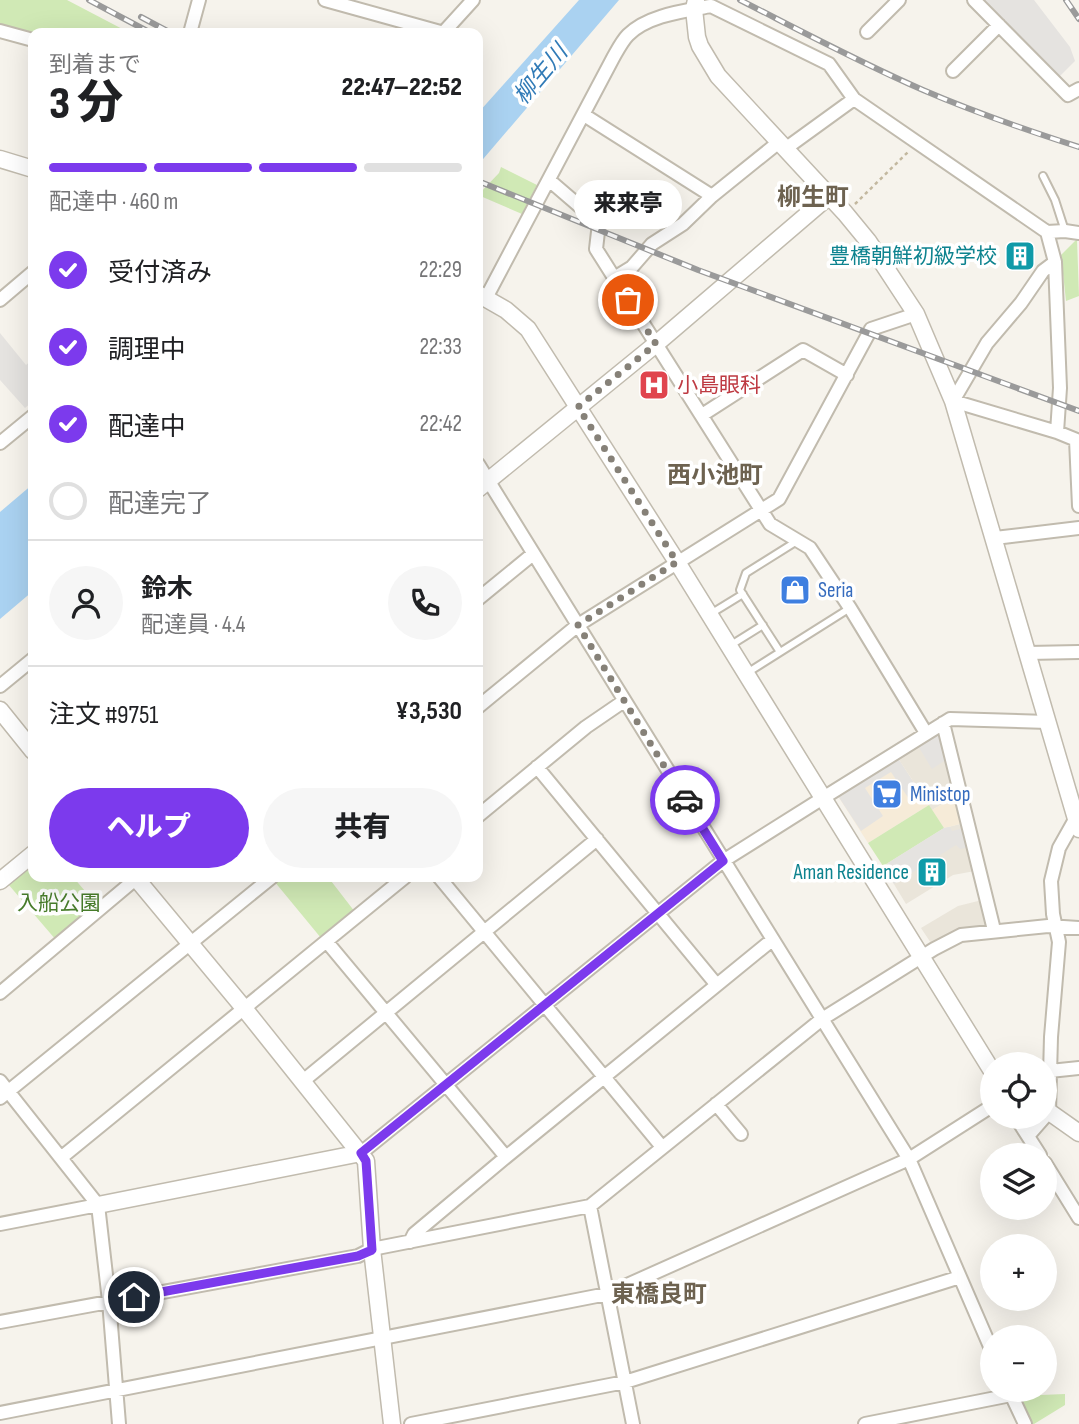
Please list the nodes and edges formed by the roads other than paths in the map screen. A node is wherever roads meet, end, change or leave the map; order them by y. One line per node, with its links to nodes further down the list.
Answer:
1 (199, 0): 8 (street)
2 (325, 0): 9 (street)
3 (473, 0): 10 (street)
4 (899, 0): 12 (street)
5 (974, 0): 7 (street)
6 (695, 5): 16 (street); 17 (street); 18 (street)
7 (999, 25): 14 (street); 15 (street)
8 (191, 28)
9 (425, 28)
10 (448, 28)
11 (0, 31): 13 (street)
12 (867, 32)
13 (28, 39)
14 (953, 71)
15 (1079, 89)
16 (854, 99): 18 (street); 26 (street)
17 (584, 115): 22 (street); 23 (street)
18 (782, 146): 23 (street); 24 (street)
19 (0, 159): 20 (street)
20 (28, 167)
21 (1043, 176): 25 (lane)
22 (549, 180): 30 (street); 31 (street)
23 (712, 196): 30 (street)
24 (829, 196): 34 (street); 35 (street)
25 (1065, 231): 26 (street); 27 (street)
26 (1047, 232): 28 (street)
27 (1079, 233)
28 (1055, 262): 37 (street); 41 (street)
29 (28, 276): 33 (street)
30 (614, 278): 35 (street)
31 (483, 290)
32 (483, 297): 38 (street)
33 (0, 300)
34 (916, 314): 36 (street); 37 (street)
35 (656, 344): 38 (street); 39 (street)
36 (846, 374): 39 (street); 46 (street)
37 (954, 401): 41 (street); 48 (street)
38 (578, 407): 44 (street); 51 (street)
39 (702, 415): 46 (street)
40 (28, 420): 43 (street)
41 (1056, 432): 42 (street)
42 (1077, 441): 45 (street)
43 (0, 443)
44 (483, 485): 50 (street)
45 (1079, 506)
46 (763, 512): 49 (street); 51 (street)
47 (1079, 528): 48 (street)
48 (995, 538): 61 (street)
49 (798, 540): 52 (lane); 54 (street)
50 (533, 554): 53 (street); 56 (street)
51 (677, 562): 55 (street); 56 (street)
52 (743, 594): 55 (lane); 57 (lane)
53 (483, 595)
54 (850, 608): 59 (lane); 70 (street)
55 (709, 615): 58 (street)
56 (578, 625): 65 (street); 66 (street)
57 (763, 625): 58 (lane); 59 (lane)
58 (729, 646): 63 (street)
59 (780, 652): 63 (lane)
60 (1079, 652): 61 (street)
61 (1028, 653): 68 (street)
62 (28, 663): 64 (street)
63 (746, 674): 73 (street)
64 (0, 686)
65 (624, 701): 72 (street); 78 (street)
66 (483, 703)
67 (0, 710): 71 (street)
68 (1048, 722): 69 (street); 75 (street)
69 (943, 723): 70 (street); 88 (street)
70 (926, 733): 73 (street)
71 (28, 745)
72 (537, 767): 74 (street); 76 (street)
73 (823, 798): 78 (street); 93 (street)
74 (483, 812)
75 (1078, 819): 86 (street)
76 (597, 838): 85 (street); 89 (street)
77 (28, 857): 79 (street)
78 (723, 861): 85 (street); 90 (street)
79 (0, 881)
80 (131, 882): 95 (street)
81 (141, 882): 92 (street)
82 (266, 882): 92 (street)
83 (399, 882): 91 (street)
84 (443, 882): 89 (street)
85 (658, 913): 94 (street); 96 (street)
86 (1057, 926): 87 (street); 88 (street); 101 (street)
87 (1079, 928)
88 (994, 930): 93 (street)
89 (484, 931): 96 (street); 98 (street)
90 (772, 940): 94 (street); 99 (street)
91 (327, 942): 97 (street); 98 (street)
92 (191, 943): 97 (street); 107 (street)
93 (920, 957): 99 (street); 100 (street)
94 (716, 984): 104 (street)
95 (0, 993)
96 (544, 1004): 104 (street); 106 (street)
97 (243, 1007): 105 (street); 119 (street)
98 (386, 1014): 105 (street); 106 (street)
99 (822, 1019): 108 (street); 121 (street)
100 (980, 1052)
101 (1051, 1052)
102 (1079, 1068): 103 (street)
103 (1057, 1070)
104 (604, 1077): 117 (street); 120 (street)
105 (303, 1081): 118 (street)
106 (446, 1085): 118 (street); 120 (street)
107 (3, 1090): 119 (street)
108 (716, 1104): 114 (street); 117 (street)
109 (980, 1114): 121 (street)
110 (1057, 1118): 113 (street)
111 (1023, 1129): 115 (street)
112 (1033, 1129): 115 (street)
113 (1079, 1133)
114 (741, 1134)
115 (1028, 1136): 116 (street)
116 (1032, 1143)
117 (662, 1147): 124 (street)
118 (361, 1153): 123 (street); 128 (street)
119 (62, 1157): 123 (street)
120 (506, 1157): 127 (street)
121 (909, 1159): 129 (street); 130 (street)
122 (1057, 1182): 125 (street)
123 (98, 1205): 126 (street); 131 (street)
124 (590, 1206): 127 (street); 130 (street)
125 (1079, 1218)
126 (0, 1224)
127 (410, 1242): 128 (street)
128 (372, 1250): 131 (street); 134 (street)
129 (960, 1277): 133 (street); 135 (street)
130 (607, 1294): 134 (street); 135 (street)
131 (109, 1301): 132 (street); 136 (street)
132 (0, 1322)
133 (981, 1325)
134 (382, 1339): 136 (street); 141 (street)
135 (625, 1382): 142 (street); 143 (street)
136 (116, 1390): 139 (street); 140 (street)
137 (980, 1399): 144 (street)
138 (1015, 1402): 145 (street)
139 (0, 1413)
140 (119, 1424)
141 (392, 1424)
142 (411, 1424)
143 (633, 1424)
144 (865, 1424)
145 (1025, 1424)

